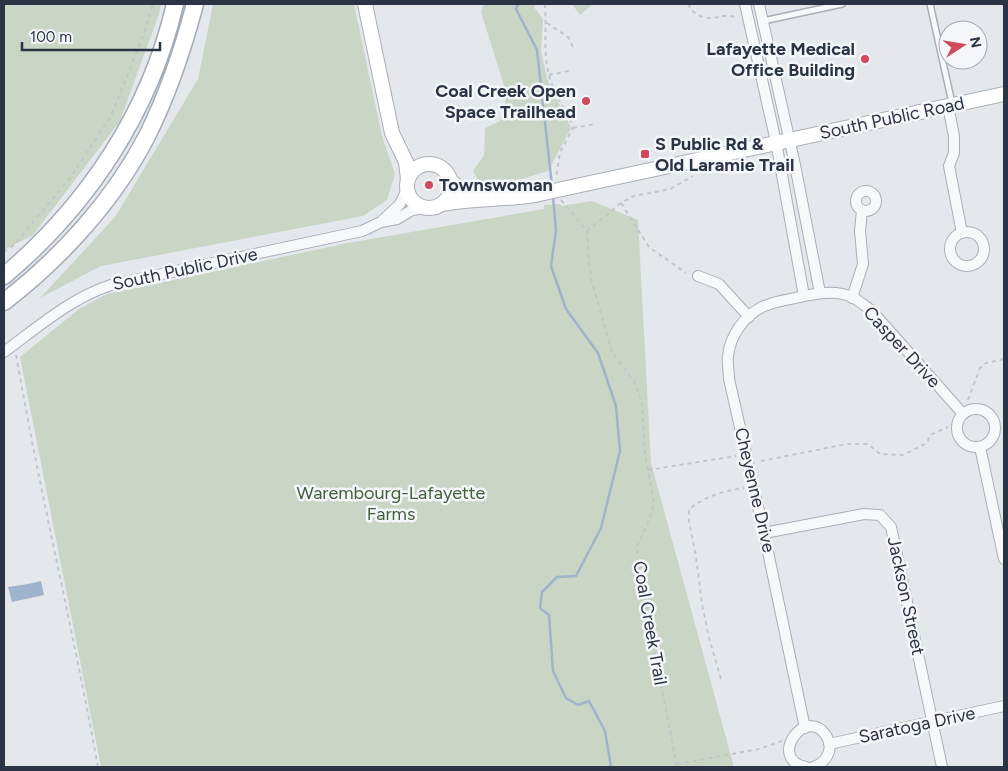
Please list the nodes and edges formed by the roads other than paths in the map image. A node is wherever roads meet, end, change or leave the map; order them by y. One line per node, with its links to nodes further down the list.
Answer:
1 (175, 4): 22 (main road)
2 (195, 4): 27 (main road)
3 (364, 4): 11 (street)
4 (745, 4): 12 (street)
5 (759, 4): 8 (street)
6 (842, 4): 8 (lane)
7 (930, 4): 10 (lane)
8 (763, 21): 12 (street)
9 (1004, 94): 10 (street, South Public Road)
10 (950, 105): 12 (street, South Public Road); 21 (street)
11 (387, 106): 13 (street); 15 (street)
12 (783, 140): 16 (street, South Public Road, bridge); 24 (street); 25 (street)
13 (427, 164): 14 (street); 15 (street)
14 (450, 181): 16 (street, South Public Road); 17 (street)
15 (408, 184): 18 (street); 20 (street)
16 (485, 199): 17 (street, South Public Road)
17 (442, 204): 18 (street)
18 (425, 208): 20 (street)
19 (862, 210): 26 (street)
20 (381, 222): 29 (street, South Public Drive)
21 (962, 233)
22 (4, 276)
23 (698, 276): 28 (street)
24 (820, 293): 25 (street, Casper Drive); 26 (street, Casper Drive)
25 (804, 296): 28 (street, Cheyenne Drive)
26 (852, 298): 30 (street, Casper Drive)
27 (4, 302)
28 (749, 317): 33 (street, Cheyenne Drive)
29 (4, 352)
30 (963, 414): 31 (street); 32 (street)
31 (1000, 423): 32 (street)
32 (980, 447): 34 (street)
33 (764, 533): 36 (street, Jackson Street); 37 (street, Cheyenne Drive)
34 (1004, 559)
35 (1004, 706): 36 (street, Saratoga Drive)
36 (933, 722): 38 (street, Saratoga Drive); 41 (street, Jackson Street)
37 (805, 728): 38 (street); 39 (street)
38 (829, 744): 40 (street)
39 (806, 767)
40 (814, 767)
41 (942, 767)

